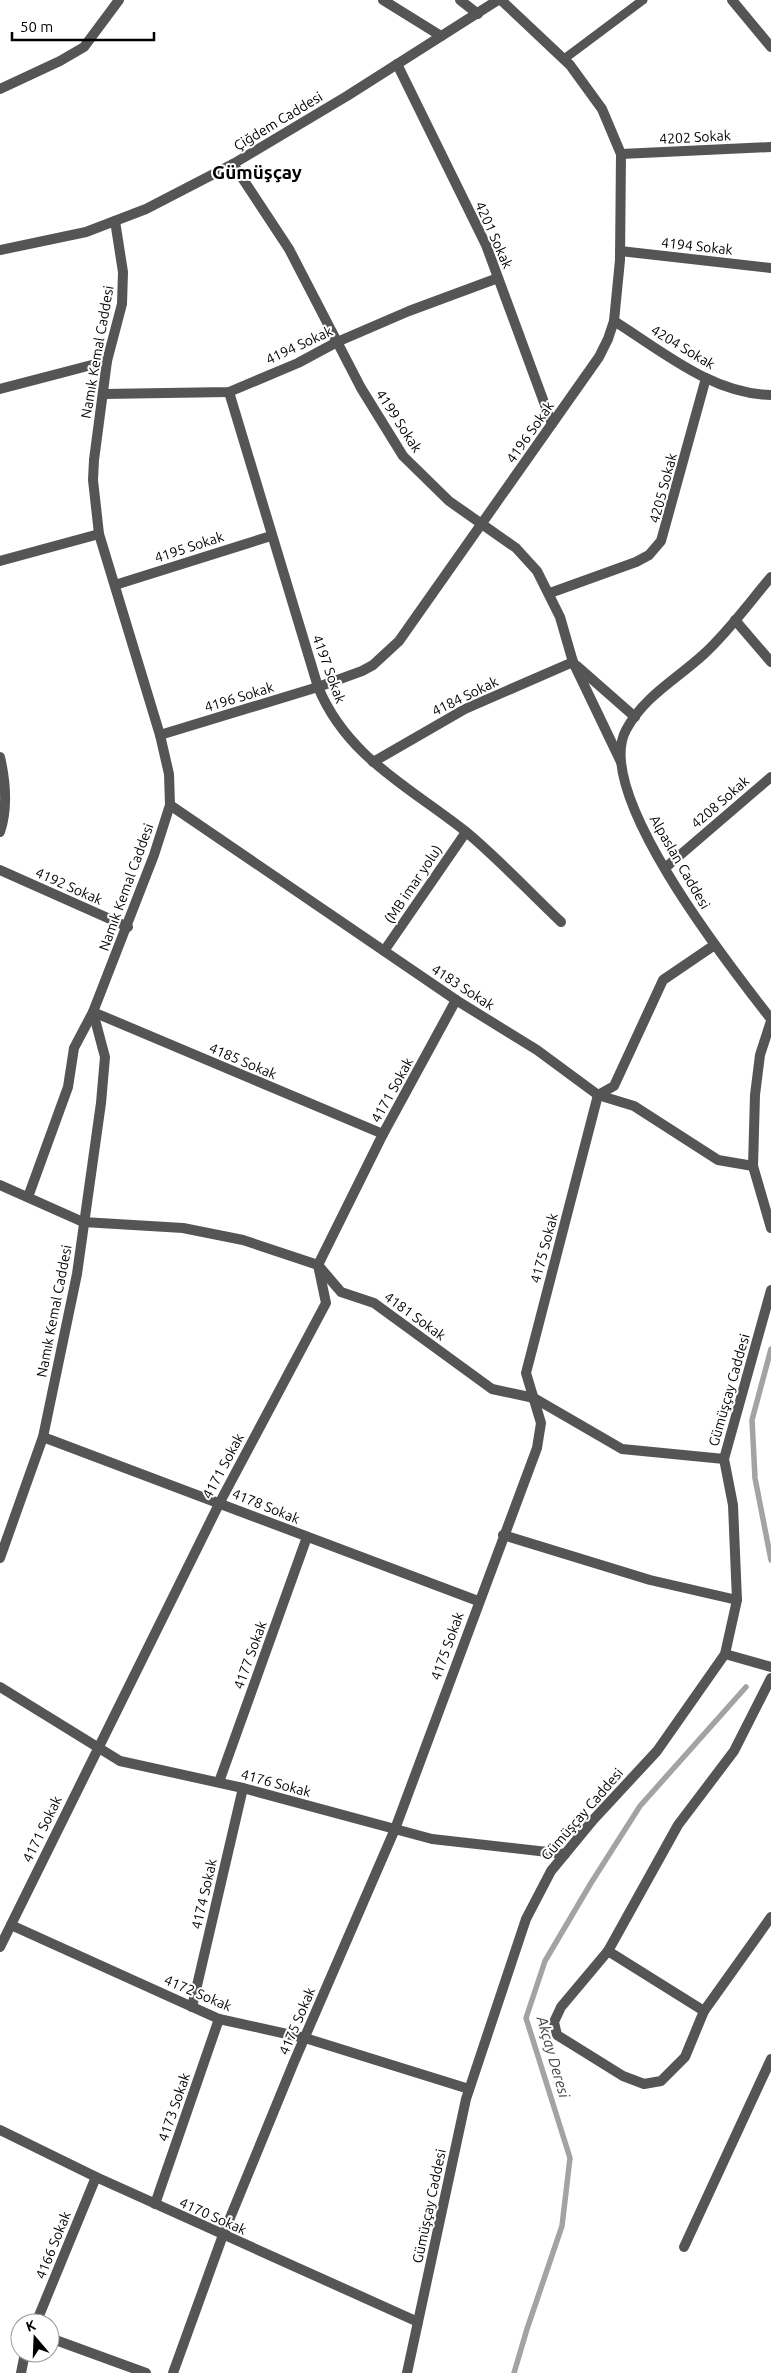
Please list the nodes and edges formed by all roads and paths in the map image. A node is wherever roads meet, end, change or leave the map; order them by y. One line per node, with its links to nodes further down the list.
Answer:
1 (119, 0): 12 (street)
2 (383, 0): 8 (street)
3 (460, 0): 7 (street)
4 (499, 0): 7 (street, Çiğdem Caddesi); 10 (street, 4196 Sokak)
5 (643, 0): 10 (lane)
6 (732, 0): 9 (street)
7 (478, 14): 8 (street, Çiğdem Caddesi)
8 (441, 36): 11 (street, Çiğdem Caddesi)
9 (771, 47)
10 (564, 59): 14 (street, 4196 Sokak)
11 (397, 64): 15 (street, Çiğdem Caddesi); 20 (street, 4201 Sokak)
12 (0, 89)
13 (771, 147): 14 (street, 4202 Sokak)
14 (621, 154): 18 (street, 4196 Sokak)
15 (234, 164): 16 (street, Çiğdem Caddesi); 22 (street, 4199 Sokak)
16 (115, 221): 17 (street, Çiğdem Caddesi); 23 (street, Namık Kemal Caddesi)
17 (0, 250)
18 (620, 251): 19 (street, 4194 Sokak); 21 (street, 4196 Sokak)
19 (771, 268)
20 (498, 278): 22 (street, 4194 Sokak); 29 (street, 4201 Sokak)
21 (614, 321): 24 (street, 4204 Sokak); 29 (street, 4196 Sokak)
22 (337, 342): 26 (street, 4194 Sokak); 30 (street, 4199 Sokak)
23 (107, 360): 25 (street); 27 (street, Namık Kemal Caddesi)
24 (706, 378): 28 (street, 4204 Sokak); 36 (street, 4205 Sokak)
25 (0, 389)
26 (228, 392): 27 (street, 4194 Sokak); 32 (street, 4197 Sokak)
27 (103, 394): 31 (street, Namık Kemal Caddesi)
28 (771, 395)
29 (552, 424): 30 (street, 4196 Sokak)
30 (481, 525): 36 (street, 4199 Sokak); 40 (street, 4196 Sokak)
31 (99, 534): 33 (street); 35 (street, Namık Kemal Caddesi)
32 (271, 536): 35 (street, 4195 Sokak); 40 (street, 4197 Sokak)
33 (0, 561)
34 (771, 577): 37 (street, Alpaslan Caddesi)
35 (114, 585): 42 (street, Namık Kemal Caddesi)
36 (550, 593): 38 (street, 4199 Sokak)
37 (735, 620): 39 (street); 41 (street, Alpaslan Caddesi)
38 (572, 662): 41 (street); 44 (street, 4184 Sokak); 45 (street, 4199 Sokak)
39 (771, 662)
40 (318, 687): 42 (street, 4196 Sokak); 44 (street, 4197 Sokak)
41 (635, 717): 45 (street, Alpaslan Caddesi)
42 (160, 735): 47 (street, Namık Kemal Caddesi)
43 (0, 757): 48 (street)
44 (373, 762): 49 (street, 4197 Sokak)
45 (621, 762): 50 (street, Alpaslan Caddesi)
46 (771, 777): 50 (street, 4208 Sokak)
47 (170, 805): 53 (street, Namık Kemal Caddesi); 55 (street, 4183 Sokak)
48 (0, 832)
49 (466, 832): 52 (street, 4197 Sokak); 55 (street, (MB imar yolu))
50 (665, 868): 54 (street, Alpaslan Caddesi)
51 (0, 870): 53 (street, 4192 Sokak)
52 (561, 922)
53 (128, 926): 57 (street, Namık Kemal Caddesi)
54 (713, 946): 58 (street, Alpaslan Caddesi); 59 (street)
55 (384, 951): 56 (street, 4183 Sokak)
56 (456, 1000): 59 (street, 4183 Sokak); 60 (street, 4171 Sokak)
57 (93, 1012): 60 (street, 4185 Sokak); 63 (street); 64 (street, Namık Kemal Caddesi)
58 (771, 1020): 61 (street)
59 (598, 1095): 61 (street, 4183 Sokak); 68 (street, 4175 Sokak)
60 (383, 1134): 66 (street, 4171 Sokak)
61 (753, 1166): 65 (street)
62 (0, 1185): 63 (street)
63 (28, 1197): 64 (street)
64 (83, 1222): 66 (street); 69 (street, Namık Kemal Caddesi)
65 (771, 1228)
66 (318, 1265): 68 (street, 4181 Sokak); 71 (street, 4171 Sokak)
67 (771, 1290): 70 (street, Gümüşçay Caddesi)
68 (534, 1398): 70 (street, 4181 Sokak); 72 (street, 4175 Sokak)
69 (43, 1437): 71 (street, 4178 Sokak); 74 (street, Namık Kemal Caddesi)
70 (724, 1460): 75 (street, Gümüşçay Caddesi)
71 (220, 1502): 73 (street, 4178 Sokak); 81 (street, 4171 Sokak)
72 (504, 1535): 75 (street); 76 (street, 4175 Sokak)
73 (307, 1537): 76 (street, 4178 Sokak); 82 (street, 4177 Sokak)
74 (0, 1558)
75 (737, 1600): 77 (street, Gümüşçay Caddesi)
76 (478, 1601): 84 (street, 4175 Sokak)
77 (725, 1654): 78 (street); 85 (street, Gümüşçay Caddesi)
78 (771, 1667)
79 (771, 1678): 89 (street)
80 (0, 1687): 81 (street, 4176 Sokak)
81 (98, 1747): 82 (street, 4176 Sokak); 87 (street, 4171 Sokak)
82 (219, 1782): 83 (street, 4176 Sokak)
83 (243, 1788): 84 (street, 4176 Sokak); 90 (street, 4174 Sokak)
84 (395, 1829): 85 (street, 4176 Sokak); 93 (street, 4175 Sokak)
85 (565, 1854): 95 (street, Gümüşçay Caddesi)
86 (771, 1917): 91 (street)
87 (11, 1925): 88 (street, 4171 Sokak); 90 (street, 4172 Sokak)
88 (0, 1947)
89 (608, 1951): 91 (street); 91 (street)
90 (192, 2007): 92 (street, 4172 Sokak)
91 (704, 2011)
92 (219, 2019): 93 (street, 4172 Sokak); 98 (street, 4173 Sokak)
93 (305, 2038): 95 (street, 4172 Sokak); 99 (street, 4175 Sokak)
94 (771, 2059): 100 (street)
95 (469, 2088): 102 (street, Gümüşçay Caddesi)
96 (0, 2130): 97 (street, 4170 Sokak)
97 (96, 2177): 98 (street, 4170 Sokak); 101 (street, 4166 Sokak)
98 (155, 2204): 99 (street, 4170 Sokak)
99 (222, 2235): 102 (street, 4170 Sokak); 105 (street, 4175 Sokak)
100 (684, 2247)
101 (40, 2313)
102 (418, 2322): 106 (street, Gümüşçay Caddesi)
103 (60, 2342): 104 (street)
104 (146, 2373)
105 (173, 2373)
106 (407, 2373)

